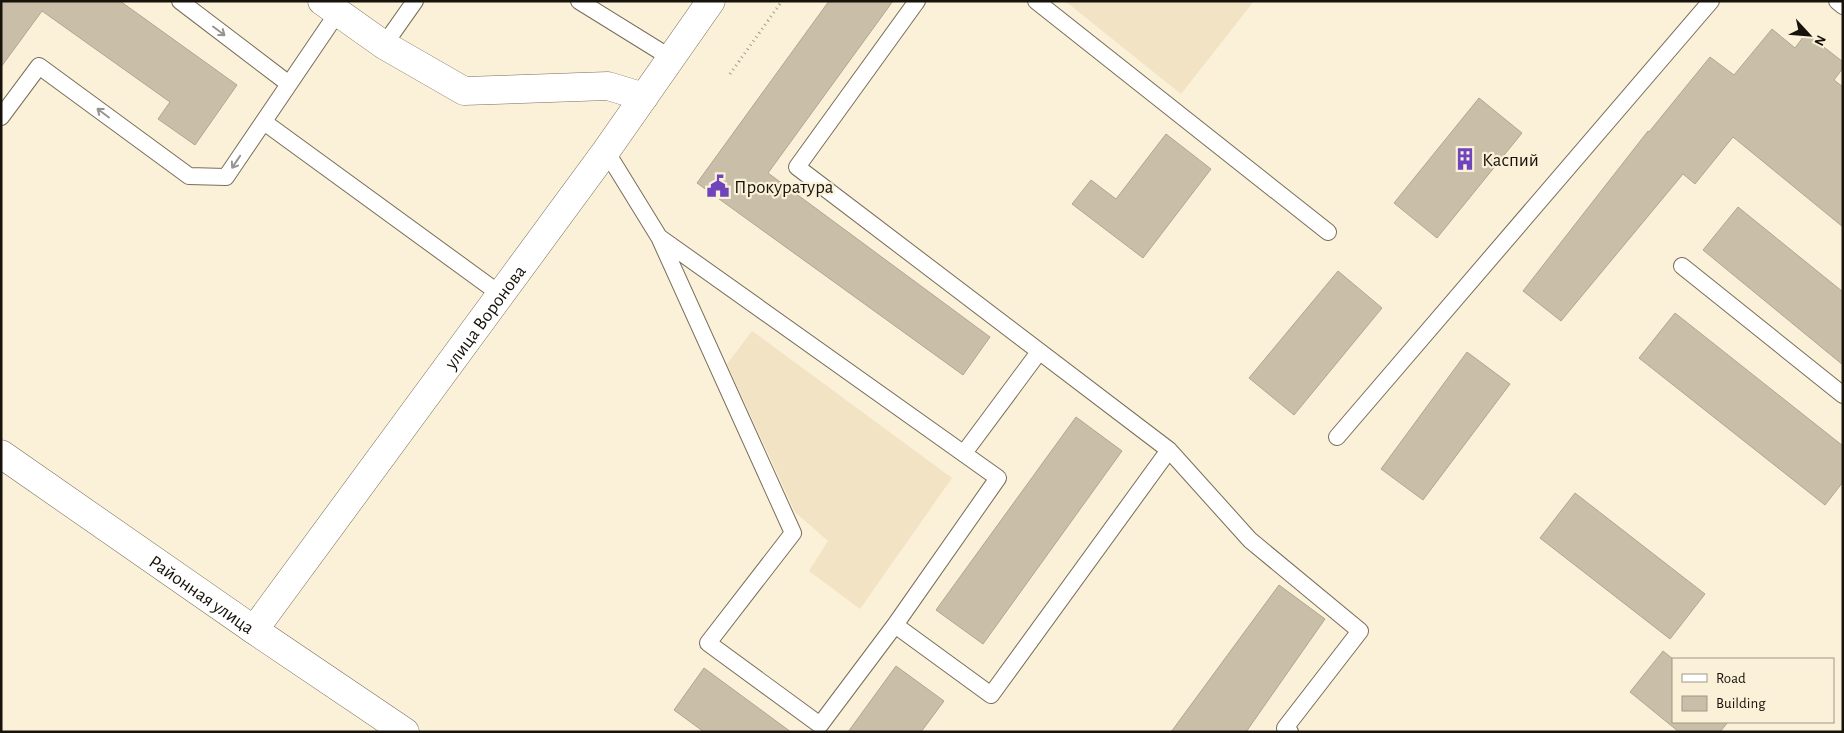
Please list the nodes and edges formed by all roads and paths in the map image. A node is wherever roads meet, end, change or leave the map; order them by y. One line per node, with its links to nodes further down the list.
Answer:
1 (180, 1): 15 (lane, one-way to 15)
2 (415, 1): 12 (lane)
3 (579, 1): 13 (lane)
4 (711, 1): 13 (street, улица Воронова)
5 (782, 1): 14 (path)
6 (916, 1): 24 (lane)
7 (1036, 1): 20 (lane)
8 (1711, 1): 26 (lane)
9 (1837, 1): 10 (lane)
10 (1843, 6)
11 (330, 7): 12 (street); 15 (lane)
12 (384, 45): 16 (street)
13 (671, 58): 16 (street, улица Воронова)
14 (730, 74)
15 (289, 84): 18 (lane)
16 (644, 97): 19 (street, улица Воронова)
17 (1, 117): 18 (lane, one-way to 17)
18 (264, 122): 23 (lane)
19 (606, 151): 21 (lane); 23 (street, улица Воронова)
20 (1328, 232)
21 (659, 237): 29 (lane); 30 (lane)
22 (1682, 266): 25 (lane)
23 (500, 294): 31 (street, улица Воронова)
24 (1039, 352): 27 (lane); 29 (lane)
25 (1843, 395)
26 (1337, 437)
27 (1169, 450): 30 (lane); 33 (lane)
28 (1, 454): 31 (street, Районная улица)
29 (964, 454): 30 (lane)
30 (895, 625)
31 (254, 630): 32 (street, Районная улица)
32 (405, 732)
33 (1290, 732)

